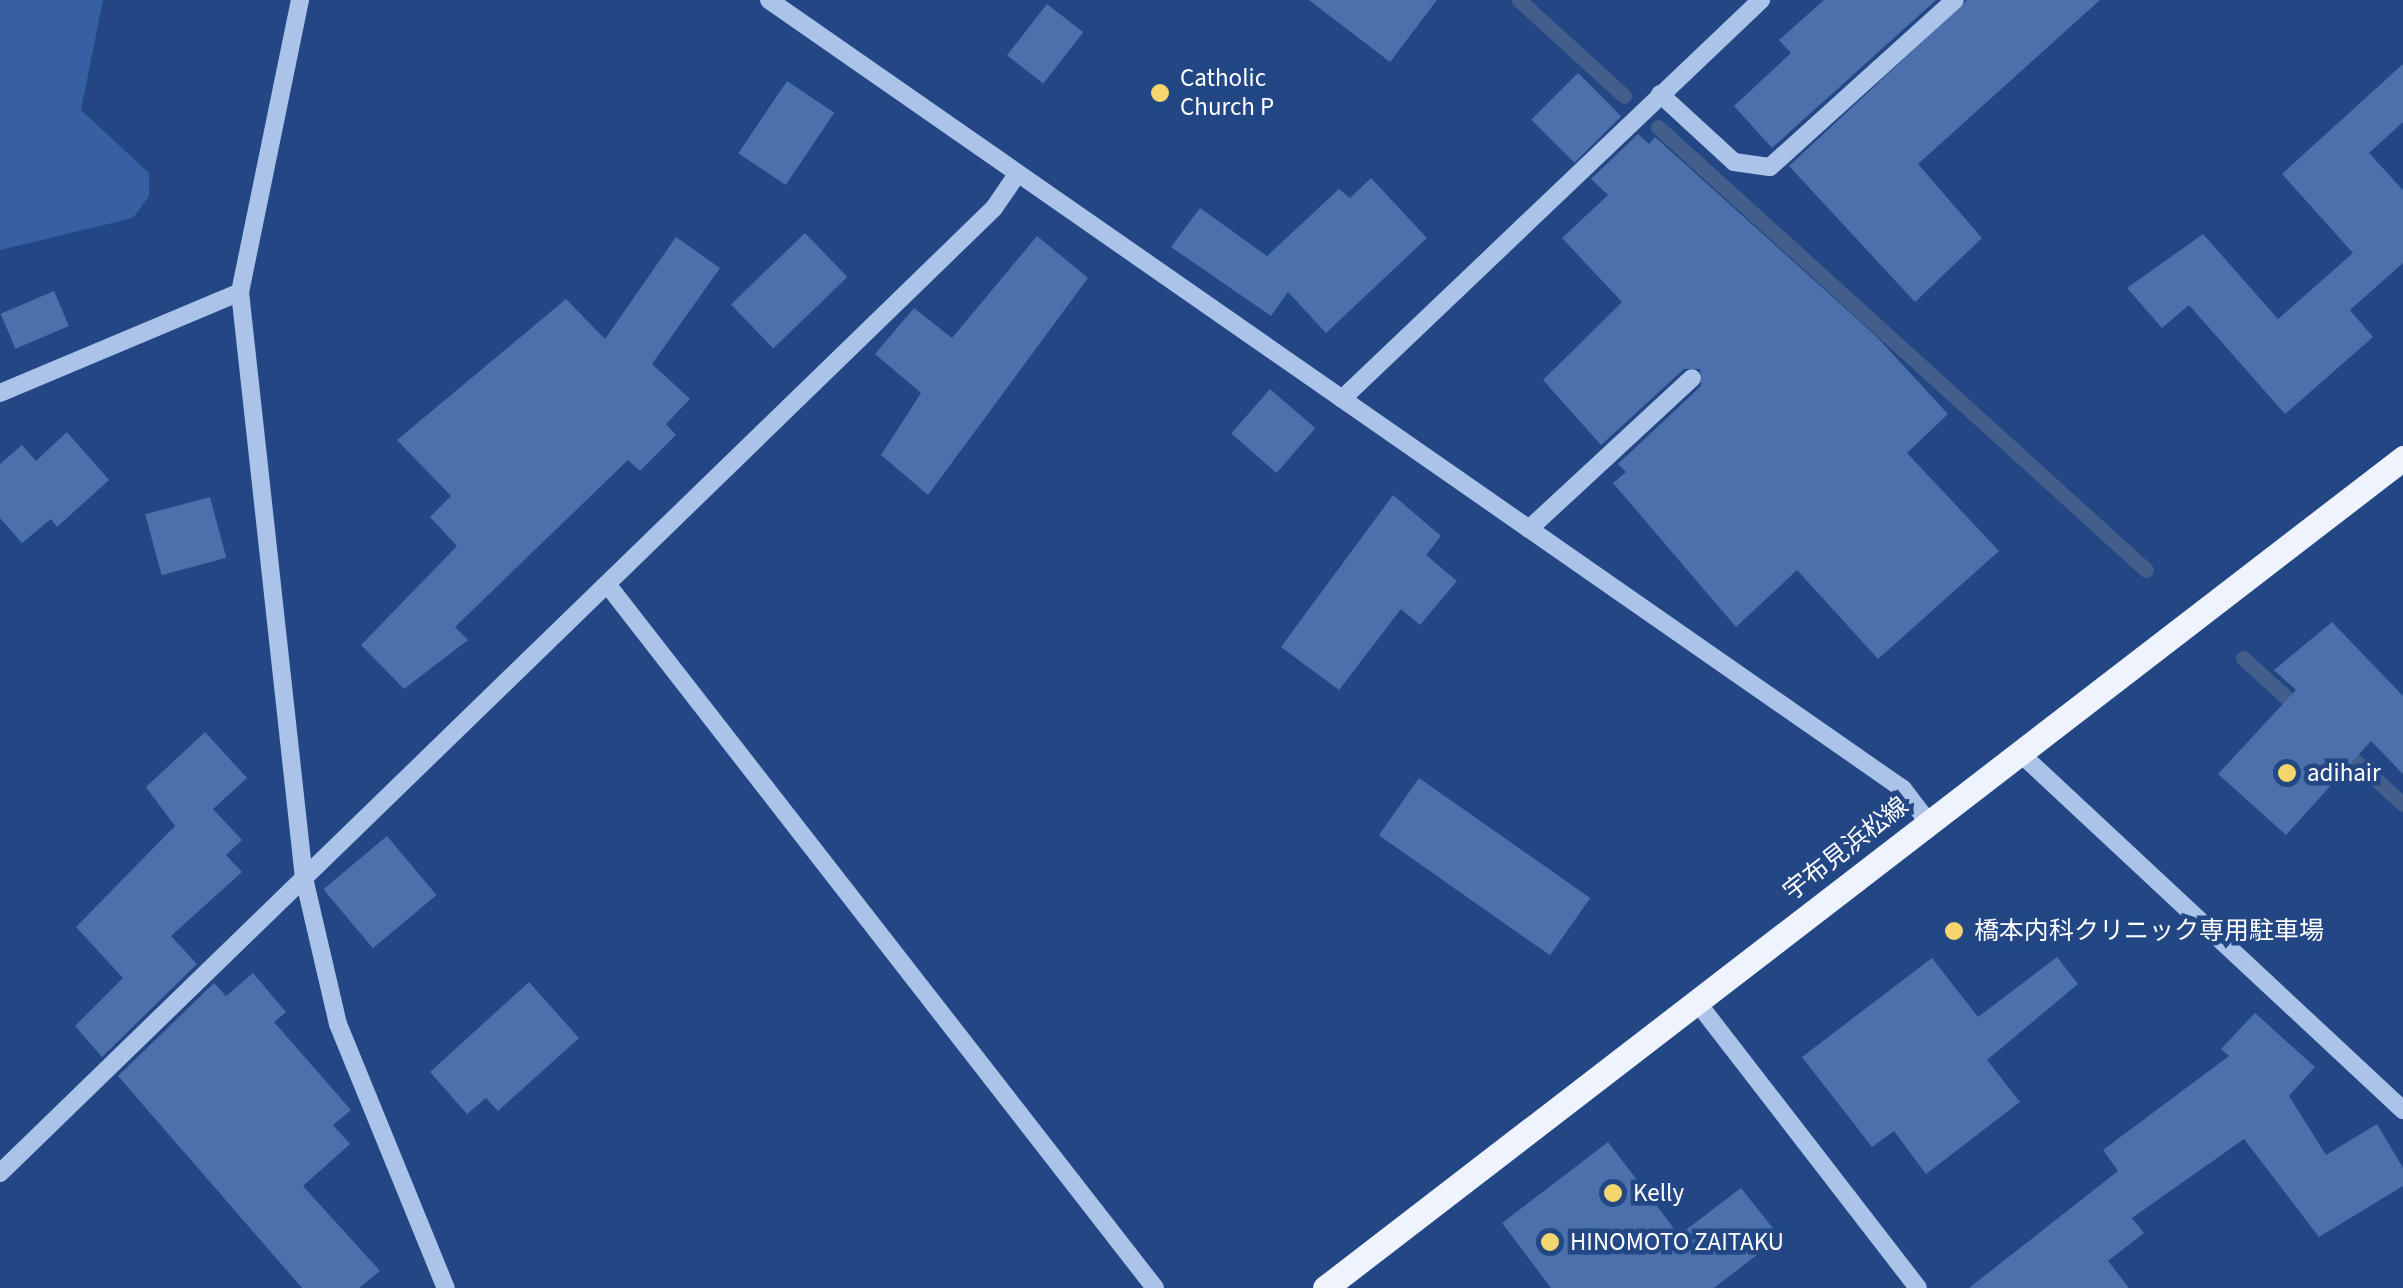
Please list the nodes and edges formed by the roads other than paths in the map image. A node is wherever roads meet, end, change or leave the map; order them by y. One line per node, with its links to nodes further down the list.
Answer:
1 (300, 0): 7 (street)
2 (1761, 0): 5 (street)
3 (1956, 0): 5 (street)
4 (777, 2): 6 (street)
5 (1660, 94): 10 (street)
6 (1018, 173): 10 (street); 13 (street)
7 (240, 292): 9 (street); 16 (street)
8 (1692, 378): 12 (street)
9 (0, 394)
10 (1342, 399): 12 (street)
11 (2403, 458): 14 (main road, 宇布見浜松線)
12 (1529, 529): 15 (street)
13 (607, 584): 16 (street); 21 (street)
14 (2020, 753): 15 (main road, 宇布見浜松線); 18 (street)
15 (1929, 823): 17 (main road, 宇布見浜松線)
16 (304, 878): 19 (street); 20 (street)
17 (1698, 1002): 22 (main road, 宇布見浜松線); 23 (street)
18 (2403, 1110)
19 (0, 1172)
20 (446, 1288)
21 (1155, 1288)
22 (1326, 1288)
23 (1918, 1288)

